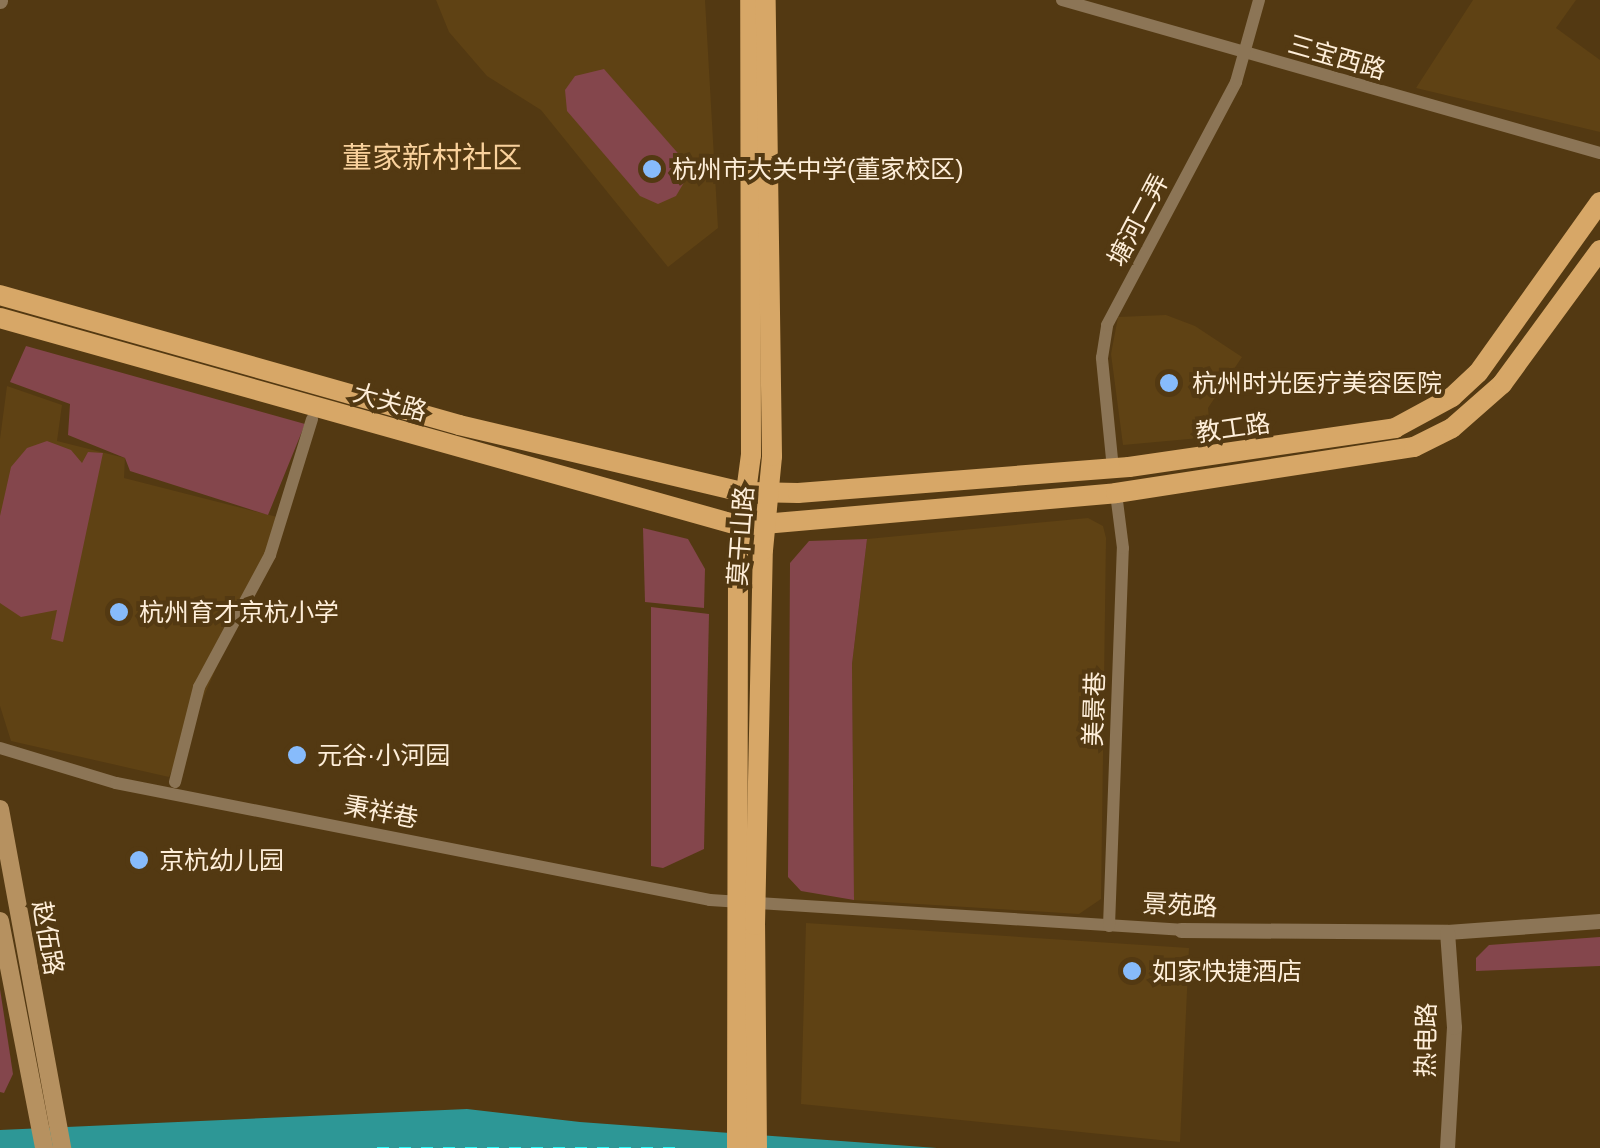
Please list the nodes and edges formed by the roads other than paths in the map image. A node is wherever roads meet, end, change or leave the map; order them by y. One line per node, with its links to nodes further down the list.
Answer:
1 (750, 0): 13 (main road, 莫干山路)
2 (766, 0): 15 (main road, 莫干山路)
3 (1062, 0): 5 (street, 三宝西路)
4 (1259, 0): 5 (street, 塘河二弄)
5 (1244, 53): 6 (street, 三宝西路); 12 (street, 塘河二弄)
6 (1600, 154)
7 (1600, 202): 12 (main road, 教工路)
8 (1598, 256): 14 (main road, 教工路)
9 (0, 295): 13 (main road, 大关路)
10 (0, 318): 17 (main road, 大关路)
11 (312, 419): 19 (street)
12 (1113, 469): 15 (main road, 教工路)
13 (743, 492): 15 (main road, 大关路); 17 (main road, 莫干山路)
14 (1116, 493): 16 (main road, 教工路); 24 (street, 美景巷)
15 (768, 494): 16 (main road, 莫干山路)
16 (767, 522): 17 (main road, 大关路); 21 (main road, 莫干山路)
17 (741, 526): 21 (main road, 莫干山路)
18 (0, 748): 21 (street, 秉祥巷)
19 (174, 782)
20 (0, 809): 28 (main road, 赵伍路)
21 (748, 902): 24 (street, 景苑路); 27 (main road, 莫干山路)
22 (0, 921): 28 (main road, 赵伍路)
23 (1600, 921): 26 (street, 景苑路)
24 (1109, 926): 25 (street, 景苑路)
25 (1181, 930): 26 (street, 景苑路)
26 (1447, 932): 33 (street, 热电路)
27 (745, 1073): 31 (main road); 32 (main road)
28 (39, 1079): 29 (main road); 30 (main road)
29 (44, 1148)
30 (62, 1148)
31 (737, 1148)
32 (757, 1148)
33 (1446, 1148)

